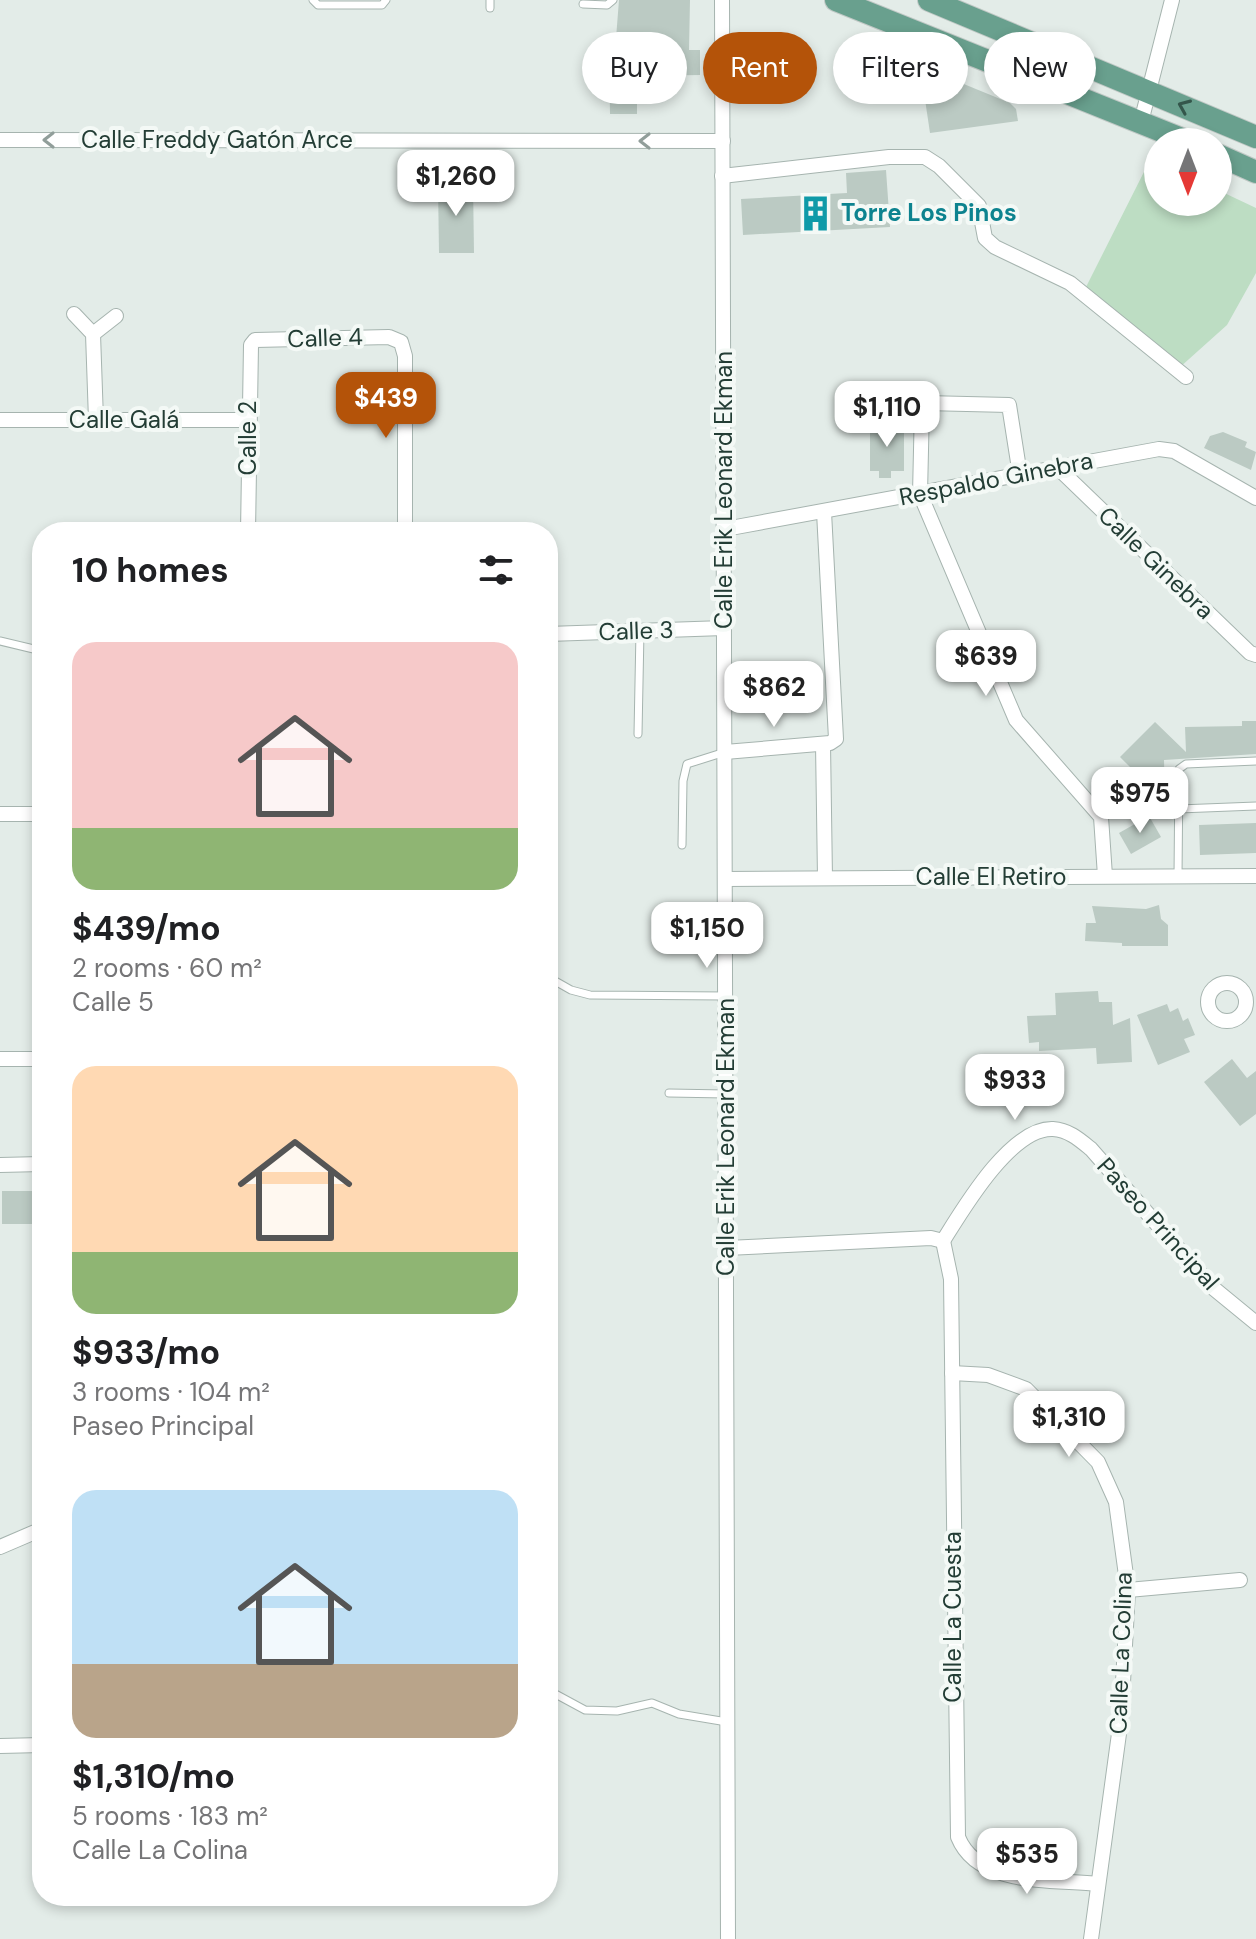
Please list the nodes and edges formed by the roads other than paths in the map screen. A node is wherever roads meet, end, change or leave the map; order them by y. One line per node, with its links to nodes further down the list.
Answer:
1 (313, 0): 2 (lane)
2 (386, 0)
3 (613, 0): 8 (lane)
4 (722, 0): 14 (street, Calle Erik Leonard Ekman)
5 (836, 0): 10 (main road)
6 (929, 0): 9 (main road)
7 (1172, 0): 9 (street)
8 (583, 4)
9 (1149, 91): 10 (street); 12 (main road, one-way to 9)
10 (1141, 122): 11 (main road)
11 (1155, 128)
12 (1256, 137)
13 (0, 140): 14 (street, Calle Freddy Gatón Arce, one-way to 13)
14 (723, 141): 17 (street, Calle Erik Leonard Ekman)
15 (1232, 161): 16 (main road)
16 (1256, 172)
17 (722, 176): 22 (street); 33 (street, Calle Erik Leonard Ekman)
18 (74, 314): 20 (street)
19 (116, 316): 20 (street)
20 (93, 334): 24 (street)
21 (251, 345): 25 (street, Calle 2); 32 (street, Calle 4)
22 (1186, 377)
23 (0, 420): 24 (street, Calle Galá)
24 (96, 420): 25 (street, Calle Galá)
25 (248, 420): 31 (street, Calle 2)
26 (1058, 468): 27 (street, Respaldo Ginebra); 29 (street, Respaldo Ginebra); 39 (street, Calle Ginebra)
27 (1020, 475): 28 (street, Respaldo Ginebra); 28 (street)
28 (920, 494): 30 (street, Respaldo Ginebra); 49 (street)
29 (1256, 498)
30 (824, 512): 33 (street, Respaldo Ginebra); 41 (street)
31 (248, 522)
32 (405, 522)
33 (725, 529): 34 (street, Calle Erik Leonard Ekman)
34 (724, 628): 35 (street, Calle 3); 42 (street, Calle Erik Leonard Ekman)
35 (640, 631): 36 (street, Calle 3); 40 (lane)
36 (558, 634)
37 (0, 641): 38 (lane)
38 (32, 649)
39 (1256, 655)
40 (638, 734)
41 (830, 741): 42 (street); 52 (street)
42 (725, 752): 48 (lane); 53 (street, Calle Erik Leonard Ekman)
43 (1256, 761): 45 (lane)
44 (1256, 806): 45 (lane)
45 (1179, 809): 50 (lane)
46 (0, 814): 47 (street)
47 (32, 814)
48 (682, 845)
49 (1105, 876): 50 (street, Calle El Retiro); 52 (street, Calle El Retiro)
50 (1178, 876): 51 (street, Calle El Retiro)
51 (1256, 876)
52 (825, 878): 53 (street, Calle El Retiro)
53 (725, 879): 55 (street, Calle Erik Leonard Ekman)
54 (558, 983): 55 (lane)
55 (726, 996): 59 (street, Calle Erik Leonard Ekman)
56 (0, 1059): 57 (street)
57 (32, 1059)
58 (669, 1093): 59 (lane)
59 (726, 1094): 63 (street, Calle Erik Leonard Ekman)
60 (32, 1164): 61 (street)
61 (0, 1165)
62 (943, 1241): 63 (street); 64 (street, Paseo Principal); 65 (street, Calle La Cuesta)
63 (727, 1248): 71 (street, Calle Erik Leonard Ekman)
64 (1256, 1323)
65 (952, 1373): 69 (street, Calle La Colina); 74 (street, Calle La Cuesta)
66 (32, 1533): 67 (street)
67 (0, 1547)
68 (1240, 1580): 69 (street)
69 (1128, 1590): 74 (street, Calle La Colina)
70 (558, 1695): 71 (lane)
71 (727, 1722): 75 (street, Calle Erik Leonard Ekman)
72 (32, 1745): 73 (street)
73 (0, 1746)
74 (1098, 1884): 76 (street, Calle La Colina)
75 (728, 1939)
76 (1091, 1939)

